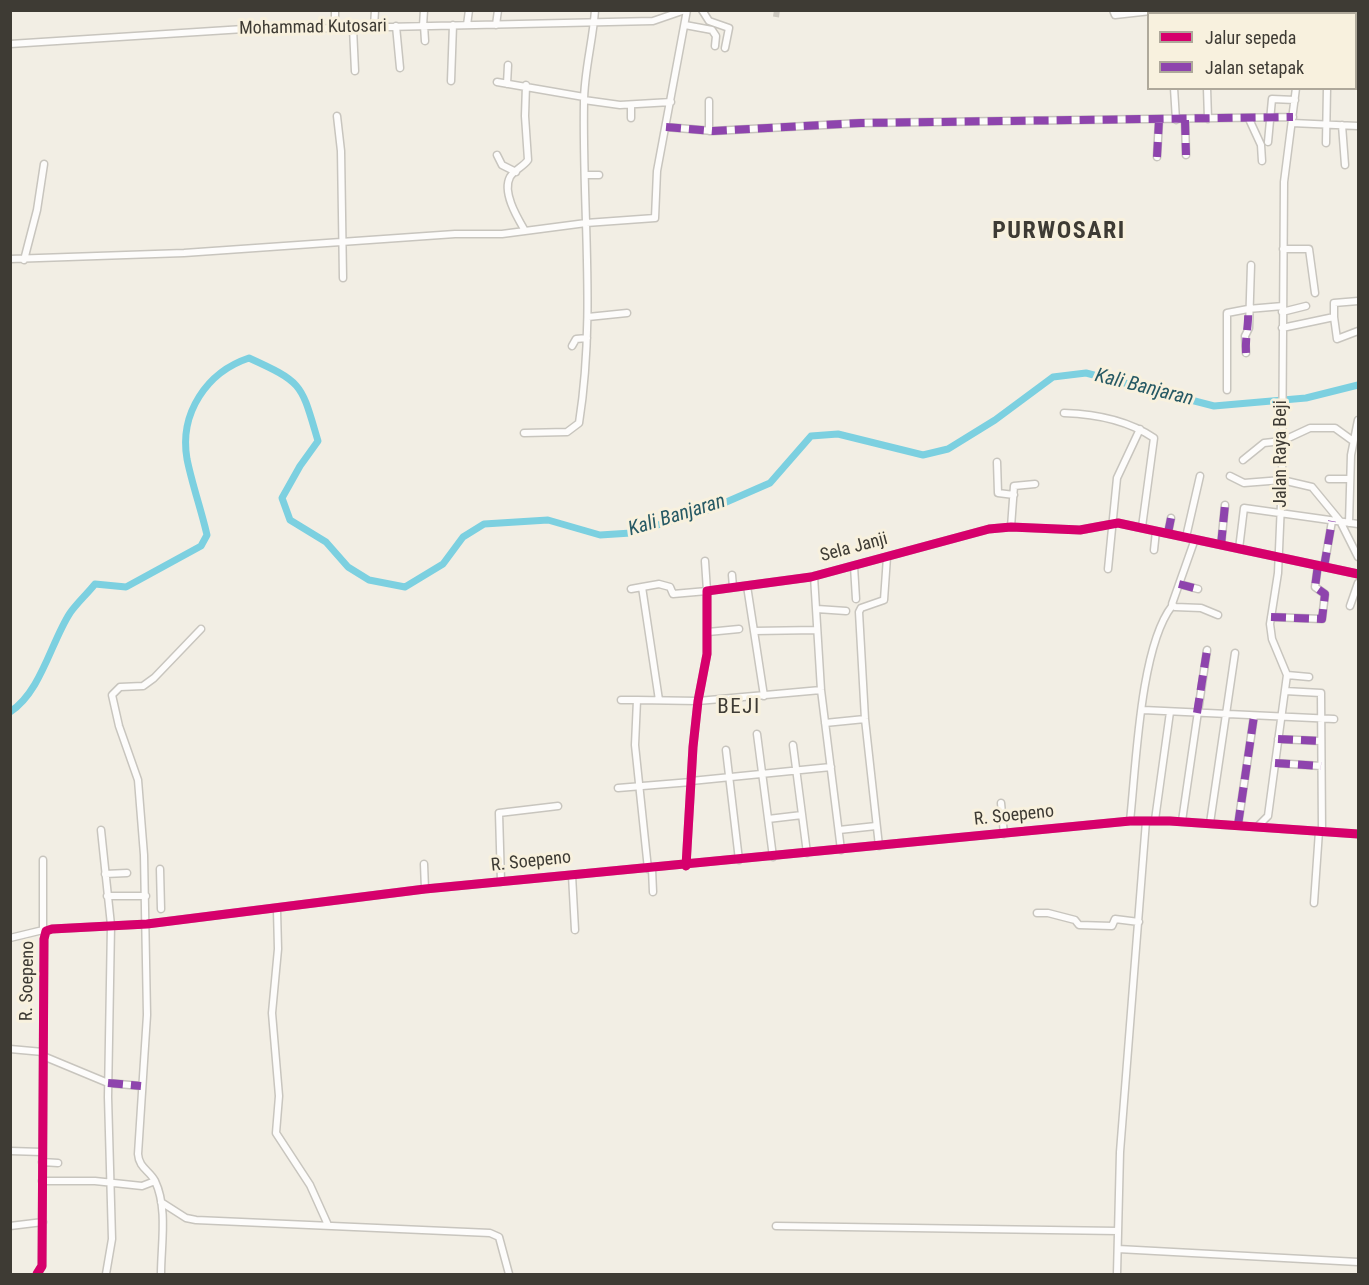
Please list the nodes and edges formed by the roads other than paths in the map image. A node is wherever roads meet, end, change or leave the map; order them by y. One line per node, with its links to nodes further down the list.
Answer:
1 (335, 10): 19 (street)
2 (375, 10): 18 (street)
3 (424, 10): 17 (street)
4 (469, 10): 13 (street)
5 (498, 10): 14 (street)
6 (595, 10): 11 (street)
7 (686, 10): 11 (street, Mohammad Kutosari); 15 (street)
8 (702, 10): 24 (street)
9 (1113, 10): 10 (street)
10 (1147, 12)
11 (594, 21): 14 (street, Mohammad Kutosari); 36 (street)
12 (453, 25): 13 (street, Mohammad Kutosari); 17 (street, Mohammad Kutosari); 28 (street)
13 (467, 25): 14 (street, Mohammad Kutosari)
14 (496, 25)
15 (685, 25): 23 (street); 39 (street)
16 (396, 26): 17 (street, Mohammad Kutosari); 18 (street, Mohammad Kutosari); 26 (street)
17 (424, 26): 21 (street)
18 (374, 27): 20 (street, Mohammad Kutosari)
19 (335, 28): 20 (street, Mohammad Kutosari); 22 (street, Mohammad Kutosari)
20 (353, 28): 27 (street)
21 (425, 41)
22 (10, 44)
23 (716, 46)
24 (725, 48)
25 (508, 65): 30 (street)
26 (400, 68)
27 (355, 71)
28 (451, 81)
29 (497, 82): 30 (street)
30 (507, 84): 31 (street)
31 (526, 85): 36 (street); 63 (street)
32 (1174, 90): 47 (street)
33 (1208, 90): 45 (street)
34 (1296, 90): 37 (street, Jalan Raya Beji)
35 (1327, 90): 50 (street)
36 (584, 98): 40 (street); 64 (street)
37 (1295, 100): 44 (street); 49 (street, Jalan Raya Beji)
38 (709, 101): 54 (street)
39 (670, 102): 40 (street); 53 (street)
40 (631, 105): 42 (street)
41 (337, 116): 68 (street)
42 (631, 118)
43 (1249, 118): 44 (street); 45 (street); 60 (street)
44 (1271, 118): 49 (street); 55 (street)
45 (1208, 119): 48 (street)
46 (1159, 120): 47 (street); 54 (street); 59 (street)
47 (1176, 120): 48 (street)
48 (1185, 120): 58 (street)
49 (1292, 120): 50 (street); 69 (street, Jalan Raya Beji)
50 (1328, 124): 51 (street); 56 (street)
51 (1342, 125): 52 (street); 62 (street)
52 (1359, 126)
53 (666, 127): 54 (street); 66 (street)
54 (709, 131)
55 (1268, 142)
56 (1326, 143)
57 (497, 154): 63 (street)
58 (1186, 155)
59 (1157, 157)
60 (1262, 161)
61 (44, 164): 71 (street)
62 (1345, 165)
63 (516, 172): 67 (street)
64 (585, 175): 65 (street); 66 (street)
65 (599, 175)
66 (586, 223): 67 (street); 80 (street)
67 (524, 230): 68 (street)
68 (342, 241): 71 (street); 73 (street)
69 (1283, 249): 74 (street); 78 (street, Jalan Raya Beji)
70 (10, 259): 71 (street)
71 (24, 260)
72 (1251, 265): 77 (street)
73 (343, 278)
74 (1315, 292)
75 (1359, 301): 81 (street)
76 (1306, 306): 78 (street)
77 (1248, 309): 78 (street); 86 (street); 87 (street)
78 (1282, 309): 82 (street, Jalan Raya Beji)
79 (627, 313): 80 (street)
80 (588, 317): 84 (street)
81 (1334, 317): 82 (street); 83 (street)
82 (1282, 328): 92 (street, Jalan Raya Beji)
83 (1359, 331)
84 (587, 338): 85 (street); 91 (street)
85 (572, 346)
86 (1246, 353)
87 (1227, 390)
88 (1065, 413): 90 (street)
89 (1359, 420): 93 (street)
90 (1140, 429): 110 (street); 113 (street)
91 (524, 433)
92 (1282, 441): 93 (street); 94 (street); 102 (street, Jalan Raya Beji)
93 (1353, 441): 96 (street)
94 (1244, 460)
95 (997, 462): 104 (street)
96 (1350, 471): 97 (street); 101 (street)
97 (1359, 472)
98 (1200, 476): 116 (street)
99 (1230, 476): 102 (street)
100 (1329, 479): 101 (street)
101 (1350, 479): 109 (street)
102 (1282, 480): 106 (street, Jalan Raya Beji); 108 (street)
103 (1035, 484): 104 (street)
104 (1014, 495): 112 (street)
105 (1225, 505): 118 (street)
106 (1281, 513): 108 (street); 119 (street); 122 (street, Jalan Raya Beji)
107 (1171, 518): 115 (street)
108 (1337, 521): 109 (street); 123 (street); 126 (street)
109 (1349, 523): 111 (street)
110 (1111, 524): 112 (street, Sela Janji); 113 (street, Sela Janji); 127 (street)
111 (1359, 524)
112 (1011, 526): 121 (street, Sela Janji)
113 (1142, 528): 114 (street, Sela Janji)
114 (1156, 531): 115 (street, Sela Janji); 120 (street)
115 (1168, 533): 116 (street, Sela Janji)
116 (1186, 537): 117 (street, Sela Janji)
117 (1195, 539): 118 (street, Sela Janji); 132 (street)
118 (1221, 545): 119 (street, Sela Janji)
119 (1239, 549): 122 (street, Sela Janji)
120 (1154, 550)
121 (887, 556): 125 (street, Sela Janji); 169 (street)
122 (1279, 557): 126 (street, Sela Janji); 145 (street, Jalan Raya Beji)
123 (1359, 557)
124 (705, 561): 138 (street)
125 (854, 566): 130 (street, Sela Janji); 139 (street)
126 (1321, 566): 128 (street, Sela Janji); 145 (street)
127 (1108, 569)
128 (1359, 574)
129 (732, 575): 135 (street)
130 (814, 576): 133 (street, Sela Janji); 142 (street)
131 (1359, 583): 141 (street)
132 (1179, 584): 137 (street); 140 (street)
133 (747, 586): 135 (street, Sela Janji); 149 (street)
134 (642, 587): 136 (street); 138 (street, Sela Janji); 158 (street)
135 (733, 587): 138 (street, Sela Janji)
136 (631, 589)
137 (1198, 590)
138 (707, 591): 150 (street)
139 (856, 599)
140 (1172, 606): 144 (street); 162 (street)
141 (1350, 606)
142 (817, 609): 143 (street); 148 (street)
143 (846, 611)
144 (1218, 615)
145 (1271, 617): 153 (street, Jalan Raya Beji)
146 (201, 628): 221 (street)
147 (739, 629): 150 (street)
148 (818, 630): 149 (street); 155 (street)
149 (754, 631): 157 (street)
150 (708, 632): 161 (street)
151 (1207, 650): 164 (street)
152 (1235, 653): 165 (street)
153 (1287, 675): 154 (street); 156 (street, Jalan Raya Beji)
154 (1309, 677)
155 (821, 690): 157 (street); 171 (street)
156 (1285, 692): 167 (street, Jalan Raya Beji); 168 (street)
157 (764, 696): 161 (street)
158 (659, 699): 160 (street); 161 (street)
159 (621, 700): 160 (street)
160 (637, 700): 184 (street)
161 (698, 701): 183 (street)
162 (1143, 710): 163 (street); 192 (street)
163 (1170, 712): 164 (street); 191 (street)
164 (1197, 713): 165 (street); 194 (street)
165 (1225, 714): 166 (street); 195 (street)
166 (1254, 716): 167 (street); 196 (street)
167 (1282, 716): 168 (street); 173 (street, Jalan Raya Beji)
168 (1320, 718): 170 (street); 174 (street)
169 (865, 719): 171 (street); 197 (street)
170 (1334, 719)
171 (825, 723): 179 (street)
172 (757, 734): 181 (street)
173 (1278, 739): 174 (street); 177 (street, Jalan Raya Beji)
174 (1320, 741): 178 (street)
175 (793, 745): 180 (street)
176 (726, 750): 182 (street)
177 (1275, 763): 178 (street); 189 (street, Jalan Raya Beji)
178 (1321, 766): 202 (street)
179 (831, 767): 180 (street); 201 (street)
180 (796, 770): 181 (street); 188 (street)
181 (763, 774): 182 (street); 190 (street)
182 (729, 777): 183 (street); 210 (street)
183 (691, 781): 184 (street); 212 (street)
184 (640, 786): 185 (street); 214 (street)
185 (618, 788)
186 (1001, 803): 203 (street)
187 (558, 806): 218 (street)
188 (802, 815): 190 (street); 207 (street)
189 (1268, 816): 198 (street); 199 (street)
190 (768, 819): 208 (street)
191 (1155, 820): 193 (street, R. Soepeno); 194 (street, R. Soepeno)
192 (1130, 821): 193 (street, R. Soepeno); 203 (street, R. Soepeno)
193 (1146, 821): 227 (street)
194 (1182, 821): 195 (street, R. Soepeno)
195 (1210, 823): 196 (street, R. Soepeno)
196 (1238, 825): 198 (street, R. Soepeno)
197 (876, 826): 201 (street); 205 (street)
198 (1258, 827): 199 (street, R. Soepeno)
199 (1278, 828): 202 (street, R. Soepeno)
200 (101, 830): 216 (street)
201 (839, 830): 206 (street)
202 (1321, 831): 204 (street, R. Soepeno); 223 (street)
203 (1004, 834): 205 (street, R. Soepeno)
204 (1359, 834)
205 (879, 846): 206 (street, R. Soepeno)
206 (841, 850): 207 (street, R. Soepeno)
207 (807, 854): 208 (street, R. Soepeno)
208 (773, 857): 210 (street, R. Soepeno)
209 (43, 860): 231 (street)
210 (739, 860): 212 (street, R. Soepeno)
211 (424, 864): 219 (street)
212 (686, 866): 214 (street, R. Soepeno)
213 (160, 869): 224 (street)
214 (650, 869): 217 (street, R. Soepeno); 220 (street)
215 (128, 873): 216 (street)
216 (105, 874): 222 (street)
217 (572, 875): 218 (street, R. Soepeno); 230 (street)
218 (501, 882): 219 (street, R. Soepeno)
219 (425, 889): 225 (street, R. Soepeno)
220 (653, 892)
221 (146, 896): 222 (street); 228 (street)
222 (107, 897): 229 (street)
223 (1314, 903)
224 (161, 909)
225 (278, 910): 228 (street, R. Soepeno); 246 (street)
226 (1037, 913): 227 (street)
227 (1138, 922): 249 (street)
228 (147, 924): 229 (street, R. Soepeno); 236 (street)
229 (111, 925): 231 (street, R. Soepeno); 235 (street)
230 (575, 930)
231 (44, 931): 232 (street); 234 (street, R. Soepeno)
232 (10, 938)
233 (10, 1049): 234 (street)
234 (43, 1054): 235 (street); 238 (street, R. Soepeno)
235 (108, 1083): 236 (street); 243 (street)
236 (141, 1086): 242 (street)
237 (10, 1151): 238 (street)
238 (42, 1152): 239 (street, R. Soepeno)
239 (42, 1162): 240 (street); 241 (street, R. Soepeno)
240 (58, 1163)
241 (42, 1181): 243 (street); 245 (street, R. Soepeno)
242 (155, 1181): 243 (street); 244 (street)
243 (110, 1182): 253 (street)
244 (161, 1202): 246 (street); 254 (street)
245 (43, 1222): 247 (street); 252 (street, R. Soepeno)
246 (328, 1225): 255 (street)
247 (10, 1226)
248 (776, 1226): 249 (street)
249 (1118, 1231): 250 (street)
250 (1118, 1249): 251 (street); 256 (street)
251 (1359, 1262)
252 (40, 1273)
253 (106, 1275)
254 (161, 1275)
255 (509, 1275)
256 (1117, 1275)

